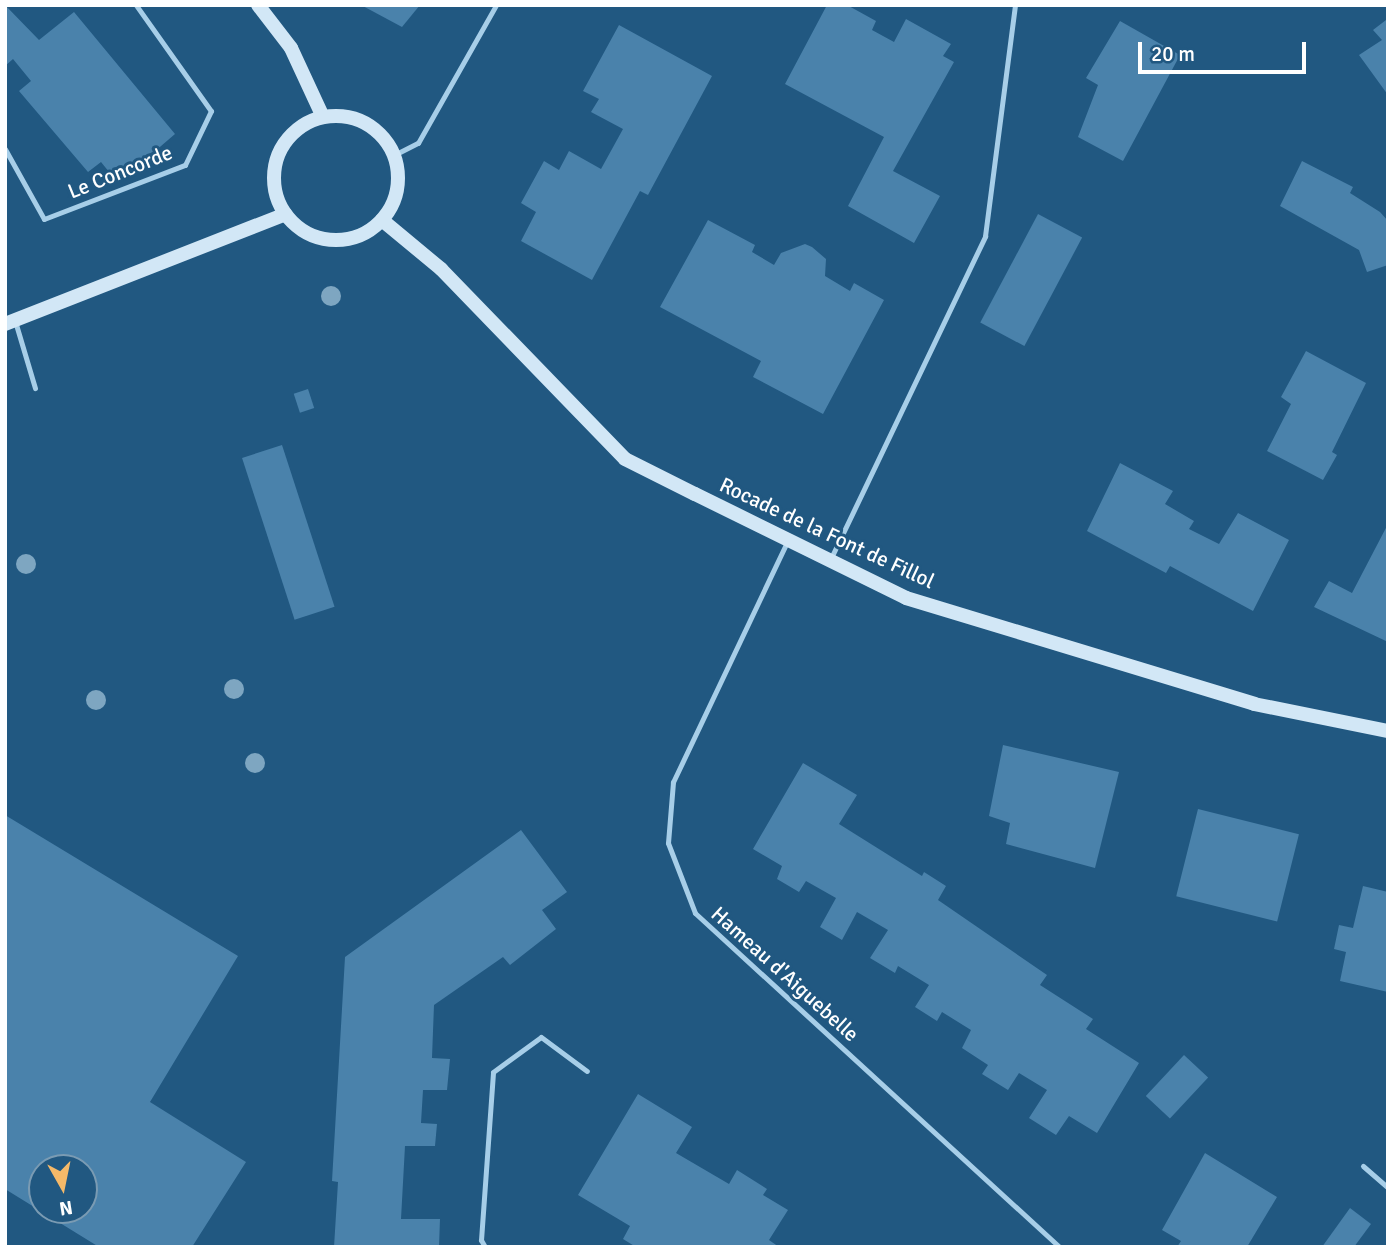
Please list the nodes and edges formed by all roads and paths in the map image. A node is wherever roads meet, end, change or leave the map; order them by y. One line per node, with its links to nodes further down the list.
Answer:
1 (136, 5): 6 (lane, Le Concorde)
2 (258, 5): 5 (street)
3 (496, 5): 7 (lane)
4 (1015, 5): 13 (lane)
5 (323, 117): 7 (street); 8 (street)
6 (5, 149)
7 (394, 155): 9 (street)
8 (285, 214): 9 (street); 10 (street)
9 (382, 220): 12 (street, Rocade de la Font de Fillol)
10 (10, 323): 11 (lane)
11 (35, 388)
12 (789, 540): 13 (street, Rocade de la Font de Fillol); 19 (lane, Hameau d'Aiguebelle)
13 (829, 560): 14 (street, Rocade de la Font de Fillol)
14 (1388, 731)
15 (587, 1071): 18 (lane)
16 (1363, 1166): 17 (lane)
17 (1388, 1188)
18 (485, 1247)
19 (1059, 1247)

